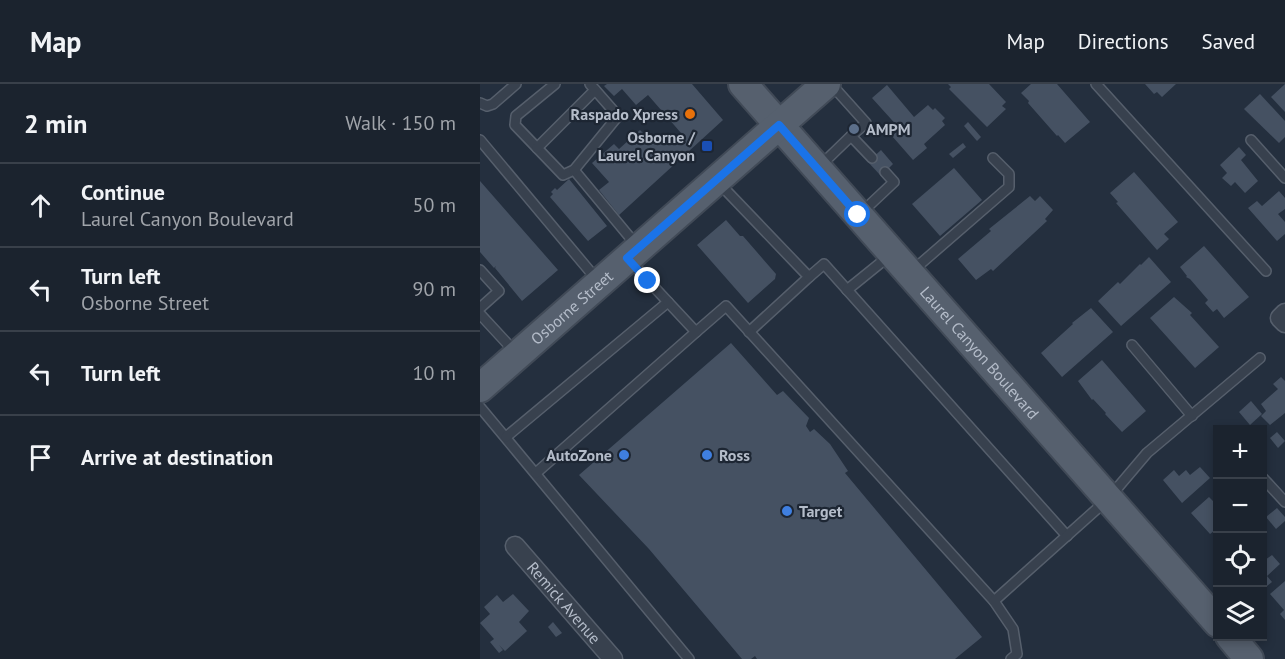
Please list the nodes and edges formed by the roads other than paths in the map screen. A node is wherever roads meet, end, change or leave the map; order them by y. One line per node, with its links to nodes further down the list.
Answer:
1 (516, 84): 8 (lane)
2 (555, 84): 13 (lane)
3 (743, 84): 9 (main road, Laurel Canyon Boulevard)
4 (825, 84): 9 (main road, Osborne Street)
5 (830, 84): 10 (lane)
6 (1096, 84): 25 (lane)
7 (593, 87): 13 (lane); 17 (lane)
8 (480, 103)
9 (779, 125): 16 (main road, Laurel Canyon Boulevard); 20 (main road, Osborne Street)
10 (851, 136): 14 (lane); 16 (lane)
11 (480, 140): 27 (lane)
12 (1251, 140): 19 (lane)
13 (537, 148): 17 (lane)
14 (872, 158)
15 (993, 158): 23 (lane)
16 (817, 168): 21 (main road, Laurel Canyon Boulevard)
17 (574, 170): 22 (lane)
18 (885, 172): 21 (lane)
19 (1285, 178)
20 (716, 180): 22 (main road, Osborne Street); 26 (lane)
21 (858, 215): 23 (main road, Laurel Canyon Boulevard)
22 (633, 253): 27 (main road, Osborne Street); 29 (lane)
23 (901, 264): 28 (lane); 43 (main road, Laurel Canyon Boulevard)
24 (480, 270): 30 (lane)
25 (1266, 271)
26 (809, 277): 28 (lane); 33 (lane)
27 (600, 283): 35 (main road, Osborne Street)
28 (847, 290): 45 (lane)
29 (668, 302): 32 (lane); 40 (lane)
30 (480, 308)
31 (480, 314): 35 (lane)
32 (696, 332): 33 (lane); 41 (lane)
33 (749, 332): 47 (lane)
34 (1132, 345): 39 (lane)
35 (518, 355): 37 (main road, Osborne Street)
36 (1260, 358): 39 (lane)
37 (480, 388)
38 (480, 406): 40 (lane)
39 (1191, 416): 43 (lane)
40 (506, 437): 41 (lane)
41 (536, 473): 51 (lane)
42 (1265, 479): 44 (lane)
43 (1108, 499): 45 (lane); 48 (main road, Laurel Canyon Boulevard)
44 (1285, 502)
45 (1066, 536): 47 (lane)
46 (515, 546): 50 (street, Remick Avenue)
47 (994, 601): 52 (lane)
48 (1213, 617)
49 (1234, 641): 53 (main road)
50 (614, 659)
51 (689, 659)
52 (1011, 659)
53 (1250, 659)

